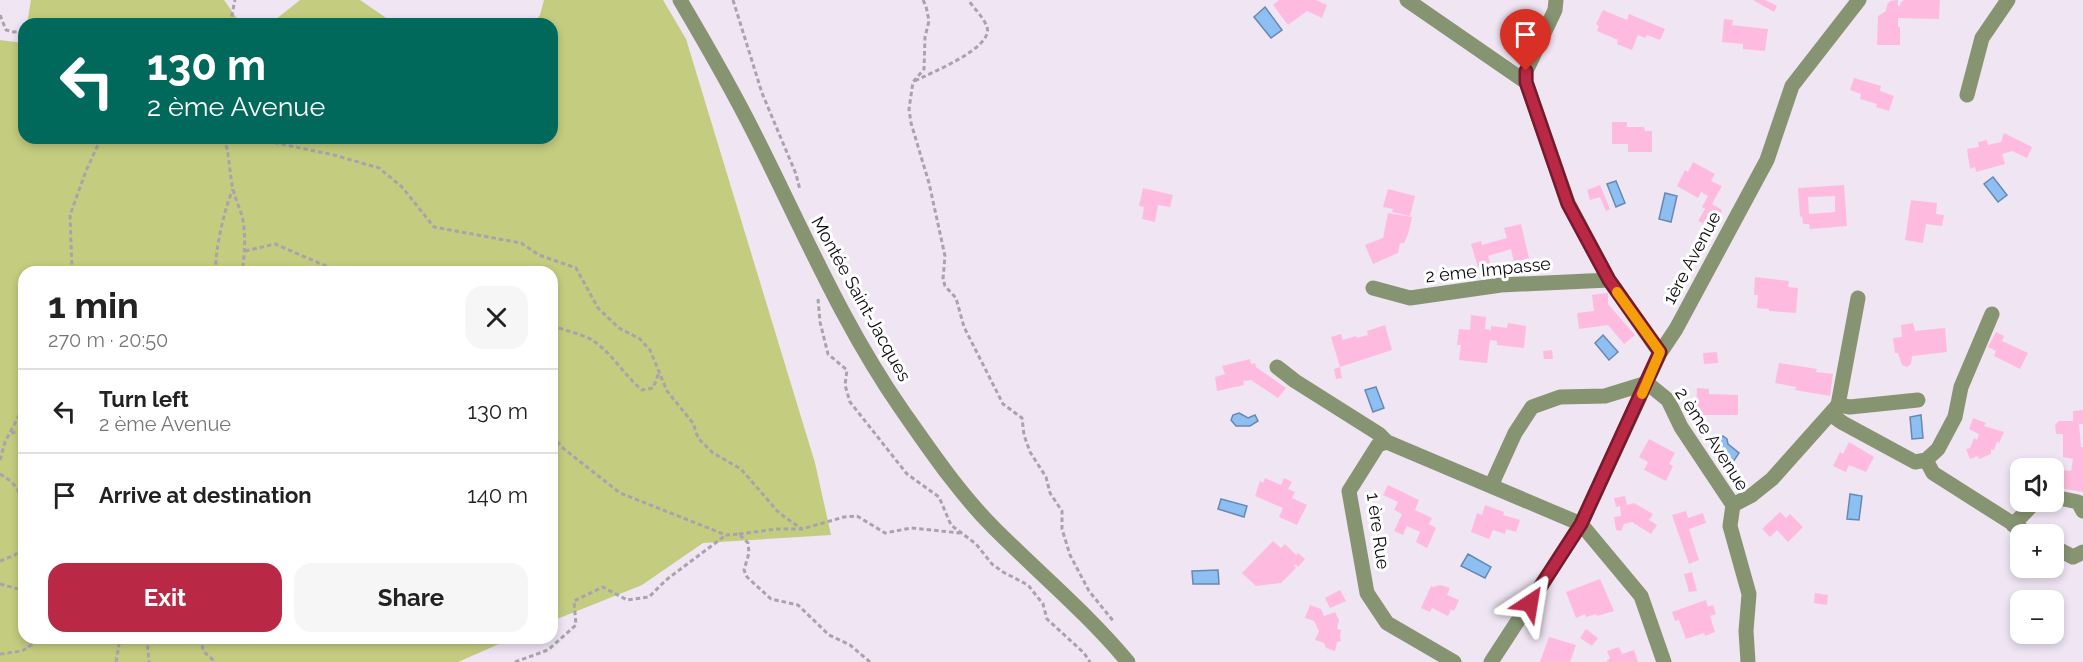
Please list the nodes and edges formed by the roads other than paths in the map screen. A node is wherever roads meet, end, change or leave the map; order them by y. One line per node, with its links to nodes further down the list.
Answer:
1 (680, 0): 29 (street, Montée Saint-Jacques)
2 (1407, 0): 6 (street)
3 (1556, 0): 6 (street)
4 (1859, 0): 12 (street, 1ère Avenue)
5 (2008, 0): 7 (street)
6 (1526, 82): 8 (street)
7 (1966, 95)
8 (1609, 280): 9 (street, 2 ème Impasse); 12 (street)
9 (1373, 288)
10 (1858, 298): 16 (street)
11 (1992, 314): 18 (street)
12 (1660, 352): 14 (street, 1ère Avenue)
13 (1277, 367): 17 (street)
14 (1647, 383): 19 (street); 21 (street, 2 ème Avenue); 24 (street, 1ère Avenue)
15 (1918, 400): 16 (street)
16 (1834, 410): 18 (street); 21 (street)
17 (1387, 442): 19 (street); 30 (street, 1 ère Rue)
18 (1926, 460): 25 (street)
19 (1491, 486): 24 (street)
20 (2064, 499): 22 (street)
21 (1733, 505): 33 (street, 2 ème Avenue)
22 (2083, 511)
23 (2025, 512): 26 (street)
24 (1581, 524): 31 (street, 1ère Avenue); 32 (street)
25 (2011, 524)
26 (2014, 524)
27 (2064, 552): 28 (street)
28 (2083, 552)
29 (1128, 662)
30 (1454, 662)
31 (1491, 662)
32 (1664, 662)
33 (1748, 662)

